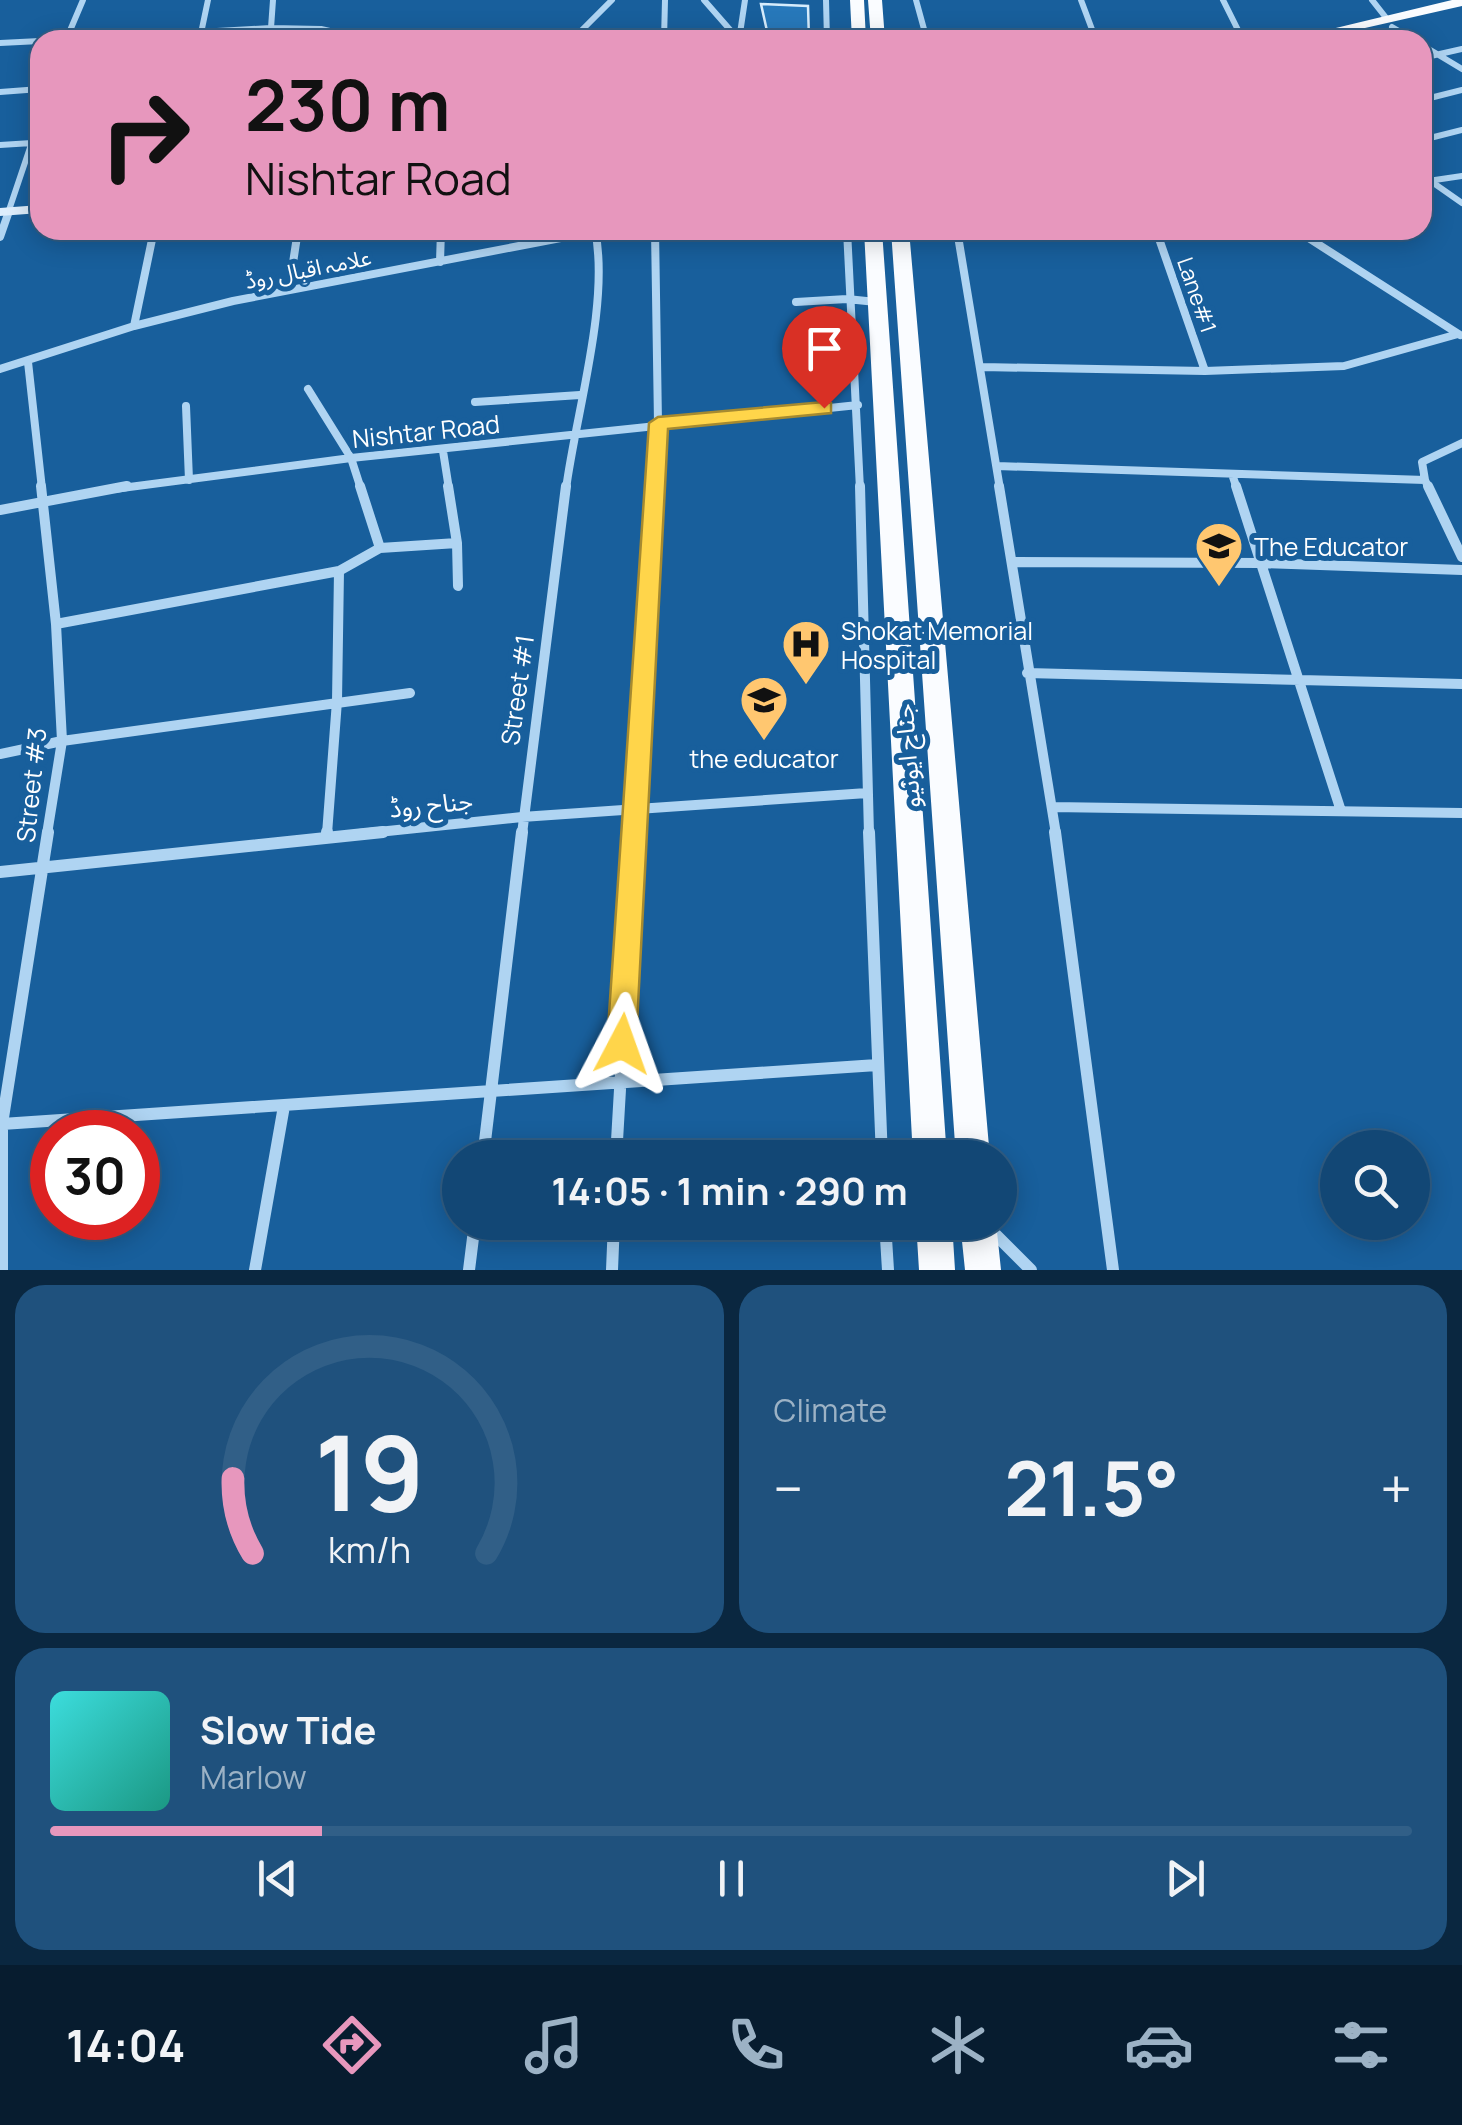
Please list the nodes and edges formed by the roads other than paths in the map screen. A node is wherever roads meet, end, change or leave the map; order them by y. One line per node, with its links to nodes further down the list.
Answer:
1 (83, 0): 20 (street)
2 (208, 0): 21 (street)
3 (273, 0): 18 (street)
4 (612, 0): 24 (street)
5 (665, 0): 25 (street)
6 (704, 0): 26 (street)
7 (745, 0): 27 (street)
8 (826, 0): 28 (street)
9 (857, 0): 29 (main road)
10 (875, 0): 30 (main road)
11 (916, 0): 31 (street)
12 (1080, 0): 32 (street)
13 (1223, 0): 33 (street)
14 (1372, 0): 17 (street)
15 (1462, 2): 17 (main road)
16 (1462, 11): 17 (main road)
17 (1390, 23): 34 (main road); 35 (main road); 36 (street)
18 (271, 28): 19 (street); 22 (street)
19 (322, 29): 23 (street)
20 (69, 30)
21 (202, 30)
22 (255, 30)
23 (326, 30)
24 (582, 30)
25 (664, 30)
26 (730, 30)
27 (740, 30)
28 (828, 30)
29 (858, 30)
30 (877, 30)
31 (924, 30)
32 (1092, 30)
33 (1238, 30)
34 (1350, 30)
35 (1366, 30)
36 (1400, 30)
37 (30, 42): 38 (street)
38 (0, 43)
39 (1462, 49): 41 (street)
40 (1432, 51): 41 (street)
41 (1438, 54): 42 (street); 43 (street)
42 (1432, 56)
43 (1462, 69)
44 (30, 90): 46 (street)
45 (1462, 90): 47 (street)
46 (0, 92)
47 (1432, 98)
48 (1462, 130): 49 (street)
49 (1432, 138)
50 (30, 143): 51 (street)
51 (0, 145)
52 (30, 148): 58 (street)
53 (1462, 176): 54 (street)
54 (1432, 178)
55 (1432, 183): 56 (street)
56 (1462, 202)
57 (30, 211): 58 (main road)
58 (5, 212): 59 (street)
59 (0, 237)
60 (152, 240): 77 (street)
61 (296, 240): 73 (street)
62 (441, 240): 72 (street)
63 (554, 240): 72 (street, علامہ اقبال روڈ)
64 (596, 240): 84 (street, Street #1)
65 (655, 240): 88 (street)
66 (847, 240): 74 (street)
67 (873, 240): 76 (main road, جناح ایونیو)
68 (901, 240): 135 (main road, جناح ایونیو)
69 (959, 240): 80 (street)
70 (1159, 240): 82 (street, Lane#1)
71 (1312, 240): 78 (street)
72 (440, 262): 73 (street, علامہ اقبال روڈ)
73 (289, 289): 77 (street, علامہ اقبال روڈ)
74 (846, 298): 75 (street); 76 (street); 86 (street)
75 (796, 302)
76 (876, 302): 100 (main road, جناح ایونیو)
77 (134, 326): 79 (street, علامہ اقبال روڈ)
78 (1460, 335): 82 (street)
79 (28, 362): 81 (street, علامہ اقبال روڈ); 97 (street, Street #3)
80 (982, 366): 82 (street); 93 (street)
81 (0, 369)
82 (1205, 371)
83 (308, 389): 92 (street)
84 (580, 395): 85 (street); 89 (street, Street #1)
85 (475, 402)
86 (858, 405): 88 (street, Nishtar Road); 99 (street)
87 (186, 406): 95 (street)
88 (658, 423): 89 (street, Nishtar Road); 119 (street)
89 (573, 436): 91 (street, Nishtar Road); 122 (street, Street #1)
90 (1462, 444): 96 (street)
91 (443, 451): 92 (street, Nishtar Road); 101 (street)
92 (351, 458): 95 (street, Nishtar Road); 102 (street)
93 (998, 466): 94 (street); 104 (street)
94 (1232, 474): 96 (street); 105 (street)
95 (189, 480): 97 (street, Nishtar Road)
96 (1425, 480): 103 (street)
97 (43, 500): 98 (street, Nishtar Road); 109 (street, Street #3)
98 (0, 510)
99 (861, 541): 100 (street); 117 (street)
100 (893, 541): 134 (main road, جناح ایونیو)
101 (457, 543): 102 (street); 108 (street)
102 (380, 548): 106 (street)
103 (1462, 557)
104 (1013, 562): 105 (street); 110 (street)
105 (1261, 562): 107 (street); 111 (street)
106 (339, 570): 109 (street); 114 (street)
107 (1462, 570)
108 (458, 586)
109 (56, 624): 115 (street, Street #3)
110 (1027, 673): 111 (street); 118 (street)
111 (1298, 678): 112 (street); 120 (street)
112 (1462, 684)
113 (410, 693): 114 (street)
114 (337, 701): 115 (street); 123 (street)
115 (62, 741): 116 (street); 124 (street, Street #3)
116 (0, 754)
117 (867, 793): 119 (street, جناح روڈ); 126 (street)
118 (1052, 807): 120 (street); 150 (street)
119 (636, 809): 122 (street, جناح روڈ); 127 (street)
120 (1341, 811): 121 (street)
121 (1462, 812)
122 (522, 817): 123 (street, جناح روڈ); 128 (street, Street #1)
123 (326, 838): 124 (street, جناح روڈ)
124 (44, 868): 125 (street, جناح روڈ); 130 (street, Street #3)
125 (0, 872)
126 (877, 1065): 127 (street); 133 (street)
127 (619, 1084): 128 (street); 132 (street)
128 (491, 1092): 129 (street); 131 (street, Street #1)
129 (284, 1106): 130 (street); 143 (street)
130 (2, 1124): 142 (street, Street #3)
131 (485, 1140)
132 (617, 1140)
133 (881, 1140)
134 (929, 1140)
135 (972, 1140)
136 (473, 1240): 144 (street)
137 (613, 1240): 145 (street)
138 (886, 1240): 146 (street)
139 (935, 1240): 147 (main road)
140 (982, 1240): 148 (main road)
141 (1000, 1240): 149 (street)
142 (2, 1270)
143 (255, 1270)
144 (469, 1270)
145 (612, 1270)
146 (888, 1270)
147 (937, 1270)
148 (983, 1270)
149 (1031, 1270)
150 (1113, 1270)

